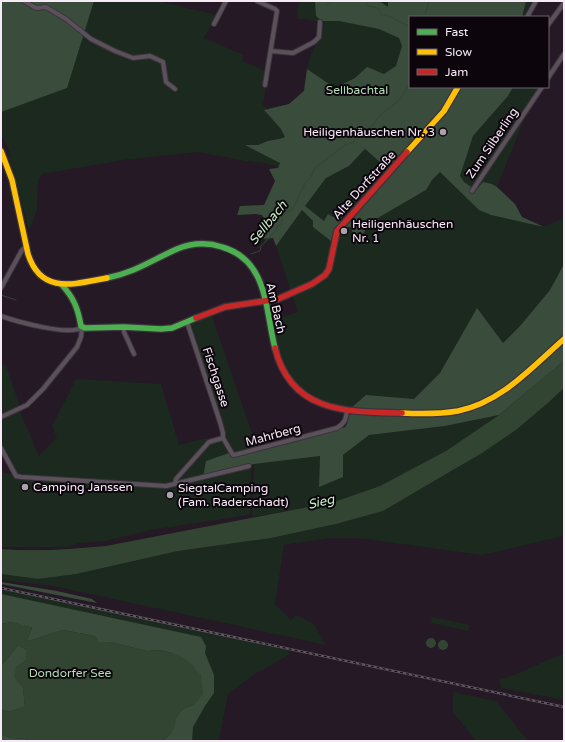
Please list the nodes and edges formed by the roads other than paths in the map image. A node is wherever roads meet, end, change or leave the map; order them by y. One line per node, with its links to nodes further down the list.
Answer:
1 (24, 1): 16 (street)
2 (226, 1): 8 (street)
3 (257, 1): 10 (street)
4 (536, 1): 6 (street)
5 (564, 3): 9 (street)
6 (528, 16)
7 (320, 22): 10 (street)
8 (214, 24)
9 (549, 24)
10 (271, 51): 13 (street)
11 (564, 54): 12 (street)
12 (549, 76)
13 (265, 85)
14 (457, 88): 22 (street, Alte Dorfstraße)
15 (541, 88): 18 (street, Zum Silberling)
16 (175, 89)
17 (1, 150): 19 (street)
18 (472, 191)
19 (27, 246): 20 (street); 21 (street)
20 (62, 285): 22 (street, Am Bach); 25 (street)
21 (1, 288)
22 (265, 302): 24 (street, Alte Dorfstraße); 29 (street, Am Bach)
23 (1, 316): 25 (street)
24 (187, 322): 26 (street, Alte Dorfstraße); 31 (street, Fischgasse)
25 (82, 327): 26 (street, Alte Dorfstraße); 30 (street)
26 (124, 327): 28 (street)
27 (564, 339): 29 (street, Am Bach)
28 (134, 354)
29 (347, 410): 31 (street, Mahrberg)
30 (1, 417)
31 (223, 438): 34 (street)
32 (1, 448): 34 (street, Mahrberg)
33 (250, 466): 34 (street, Mahrberg)
34 (174, 484)

